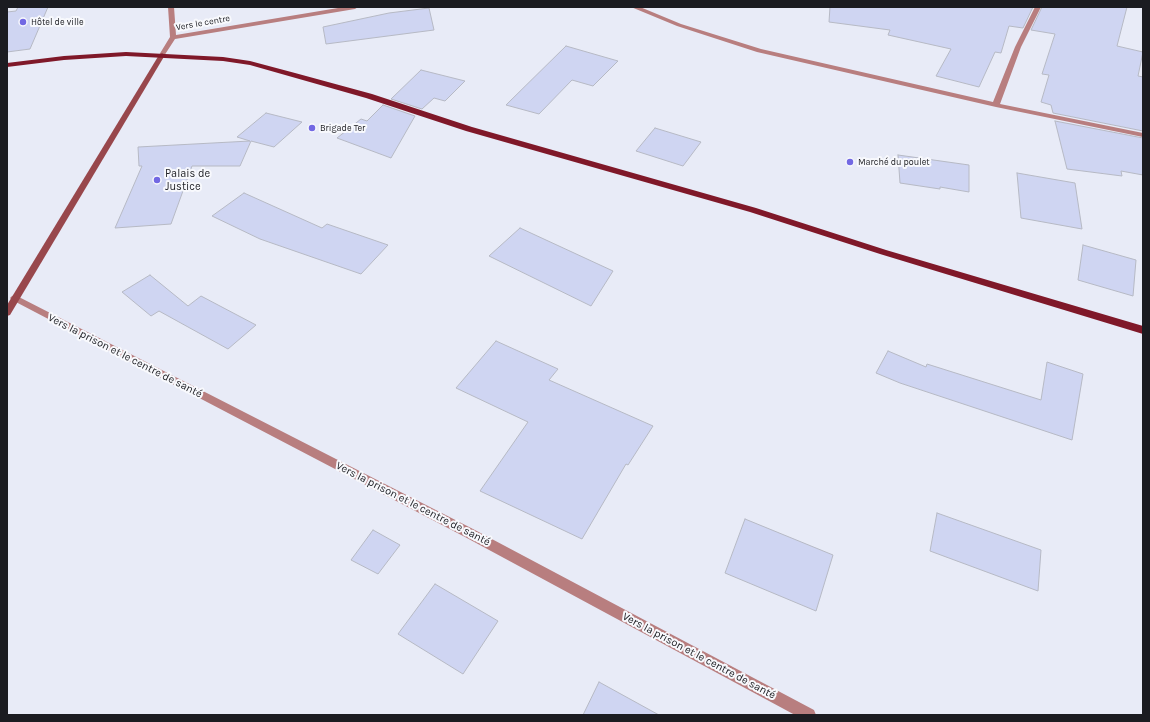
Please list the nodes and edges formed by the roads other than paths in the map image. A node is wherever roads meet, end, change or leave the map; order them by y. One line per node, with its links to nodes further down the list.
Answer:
1 (171, 7): 5 (street)
2 (355, 7): 5 (street, Vers le centre)
3 (634, 7): 8 (street)
4 (1038, 7): 8 (street)
5 (173, 37): 6 (street)
6 (162, 55): 7 (main road); 10 (street); 12 (main road)
7 (7, 65)
8 (996, 105): 9 (street)
9 (1143, 135)
10 (15, 298): 11 (street); 13 (street, Vers la prison et le centre de santé)
11 (7, 312)
12 (1143, 330)
13 (809, 715)

